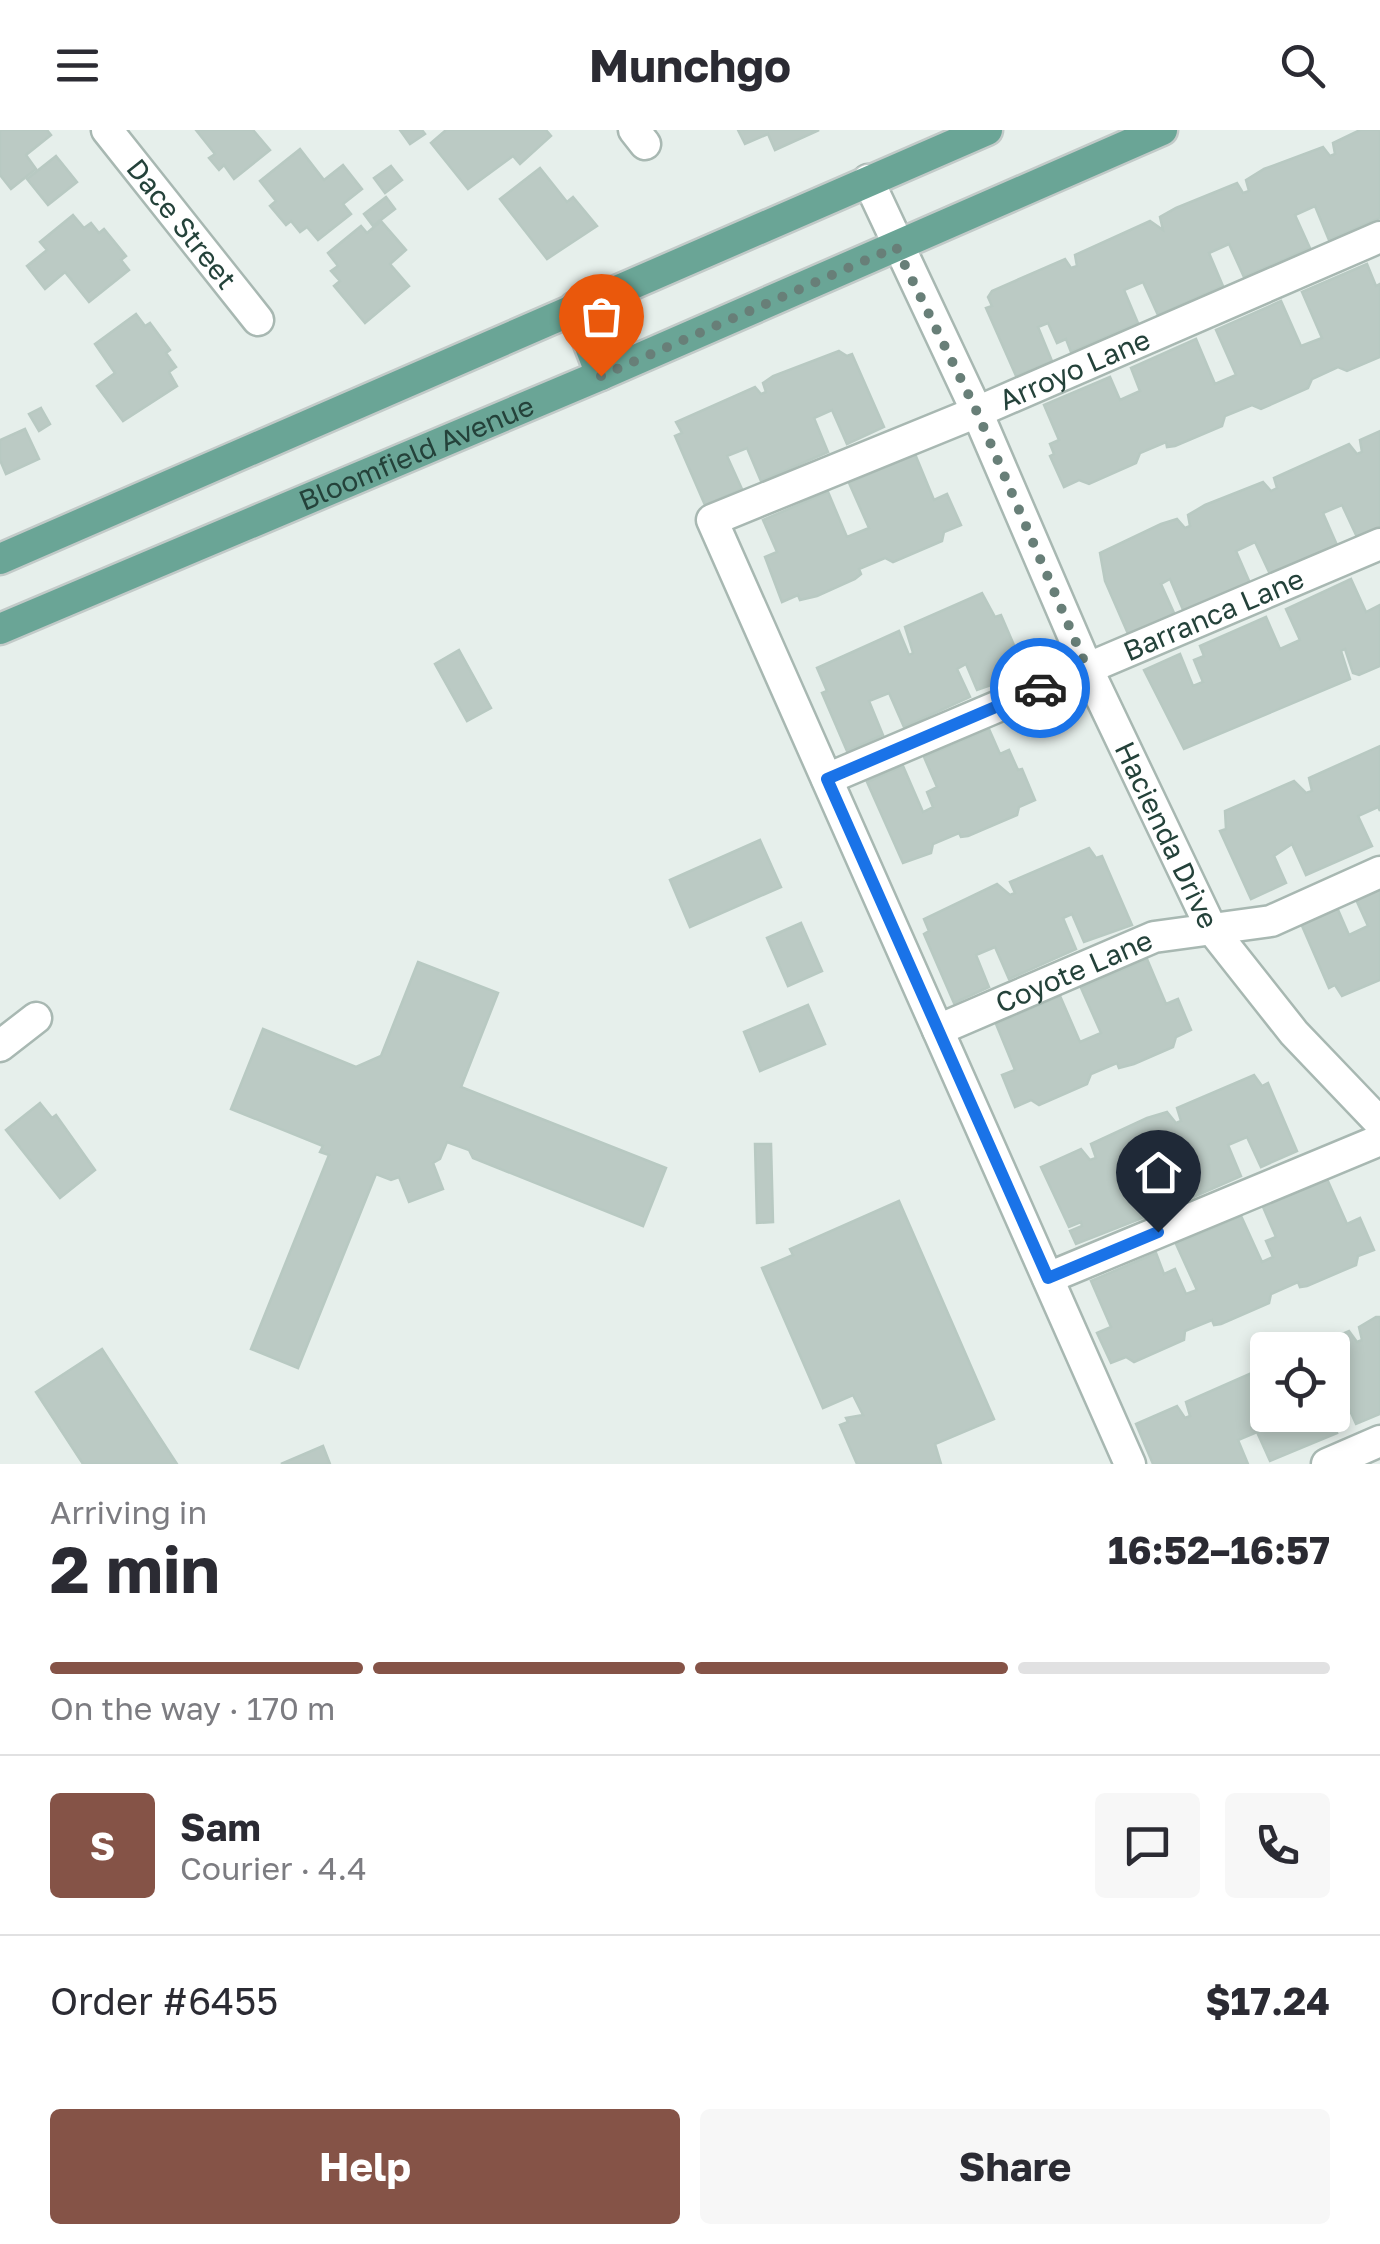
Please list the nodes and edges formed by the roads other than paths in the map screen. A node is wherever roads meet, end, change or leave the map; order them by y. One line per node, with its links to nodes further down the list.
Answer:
1 (107, 130): 8 (street, Dace Street)
2 (987, 130): 4 (main road)
3 (1162, 130): 6 (main road, Bloomfield Avenue)
4 (868, 180): 6 (street, Hacienda Drive); 7 (main road)
5 (1380, 237): 10 (street, Arroyo Lane)
6 (896, 247): 9 (main road, Bloomfield Avenue); 10 (street, Hacienda Drive)
7 (575, 307): 9 (main road); 12 (main road)
8 (258, 320)
9 (601, 376): 13 (main road, Bloomfield Avenue)
10 (977, 412): 14 (street, Hacienda Drive); 15 (street, Arroyo Lane)
11 (1380, 544): 14 (street, Barranca Lane)
12 (0, 559)
13 (0, 629)
14 (1087, 668): 15 (street, Barranca Lane); 17 (street, Hacienda Drive)
15 (827, 779): 19 (street)
16 (1380, 872): 17 (street, Coyote Lane)
17 (1211, 928): 19 (street, Coyote Lane); 21 (street, Hacienda Drive)
18 (36, 1018): 20 (street)
19 (938, 1030): 23 (street)
20 (0, 1046)
21 (1380, 1123)
22 (1380, 1140): 23 (street)
23 (1048, 1278): 25 (street)
24 (1380, 1441): 26 (street)
25 (1130, 1464)
26 (1326, 1464)

